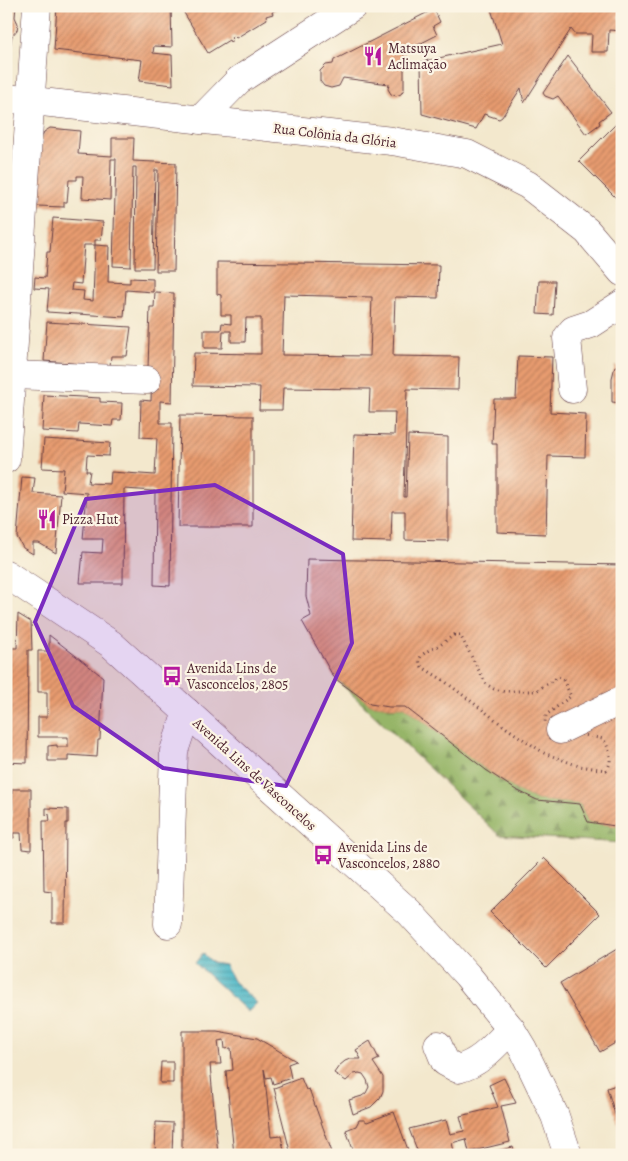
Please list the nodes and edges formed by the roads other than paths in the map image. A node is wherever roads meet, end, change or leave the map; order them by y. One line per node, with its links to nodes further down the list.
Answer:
1 (37, 6): 3 (street)
2 (353, 6): 4 (street)
3 (18, 100): 4 (street, Rua Colônia da Glória); 7 (street)
4 (200, 120): 5 (street, Rua Colônia da Glória)
5 (622, 272)
6 (622, 304): 9 (street)
7 (10, 357): 8 (street); 10 (street)
8 (147, 380)
9 (572, 389)
10 (6, 459)
11 (6, 574): 13 (street, Avenida Lins de Vasconcelos)
12 (622, 700): 14 (street)
13 (187, 712): 15 (street); 16 (street, Avenida Lins de Vasconcelos)
14 (560, 730)
15 (168, 924)
16 (511, 1029): 17 (street); 18 (street, Avenida Lins de Vasconcelos)
17 (438, 1045)
18 (568, 1155)

